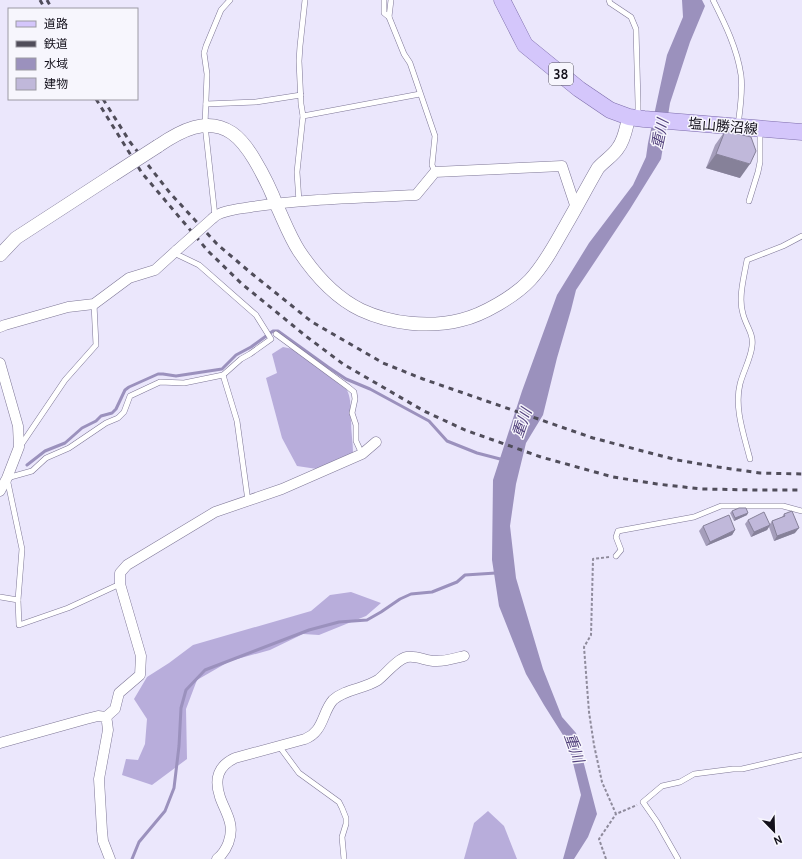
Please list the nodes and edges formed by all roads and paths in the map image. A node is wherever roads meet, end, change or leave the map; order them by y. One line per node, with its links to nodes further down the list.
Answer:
1 (230, 0): 11 (lane)
2 (306, 0): 10 (lane)
3 (384, 0): 8 (lane)
4 (391, 0): 8 (lane)
5 (502, 0): 13 (main road, 38)
6 (609, 0): 13 (lane)
7 (713, 0): 15 (lane)
8 (389, 17): 9 (lane)
9 (420, 94): 12 (lane); 18 (lane)
10 (301, 95): 11 (lane); 12 (lane)
11 (206, 104): 14 (lane)
12 (303, 116): 20 (lane)
13 (637, 118): 15 (main road, 塩山勝沼線 / 38); 22 (street)
14 (205, 125): 21 (street); 23 (lane); 26 (street, bridge)
15 (737, 127): 16 (main road, 塩山勝沼線 / 38)
16 (760, 128): 17 (main road, 塩山勝沼線 / 38); 19 (lane)
17 (802, 132)
18 (435, 172): 20 (street); 22 (street)
19 (749, 201)
20 (299, 202): 21 (street)
21 (276, 204): 22 (street); 23 (street)
22 (576, 208)
23 (214, 217): 25 (street, bridge)
24 (802, 236): 35 (lane)
25 (175, 251): 27 (street); 31 (lane)
26 (0, 255)
27 (94, 304): 28 (street); 33 (lane)
28 (0, 327)
29 (276, 334): 34 (lane)
30 (0, 363): 33 (street)
31 (223, 375): 36 (lane); 38 (lane)
32 (376, 442): 34 (street)
33 (19, 447): 36 (street)
34 (362, 454): 38 (street)
35 (750, 459)
36 (7, 478): 37 (street); 43 (lane)
37 (0, 491)
38 (248, 501): 41 (street)
39 (802, 511): 40 (lane)
40 (616, 556): 50 (path)
41 (120, 584): 43 (lane); 45 (street)
42 (0, 597): 43 (lane)
43 (18, 600)
44 (464, 656): 47 (street)
45 (106, 717): 46 (street); 51 (street)
46 (0, 743)
47 (279, 746): 52 (street); 53 (lane)
48 (802, 755): 49 (lane)
49 (643, 802): 50 (path); 55 (lane)
50 (616, 814): 54 (path)
51 (111, 857)
52 (217, 859)
53 (344, 859)
54 (606, 859)
55 (678, 859)

